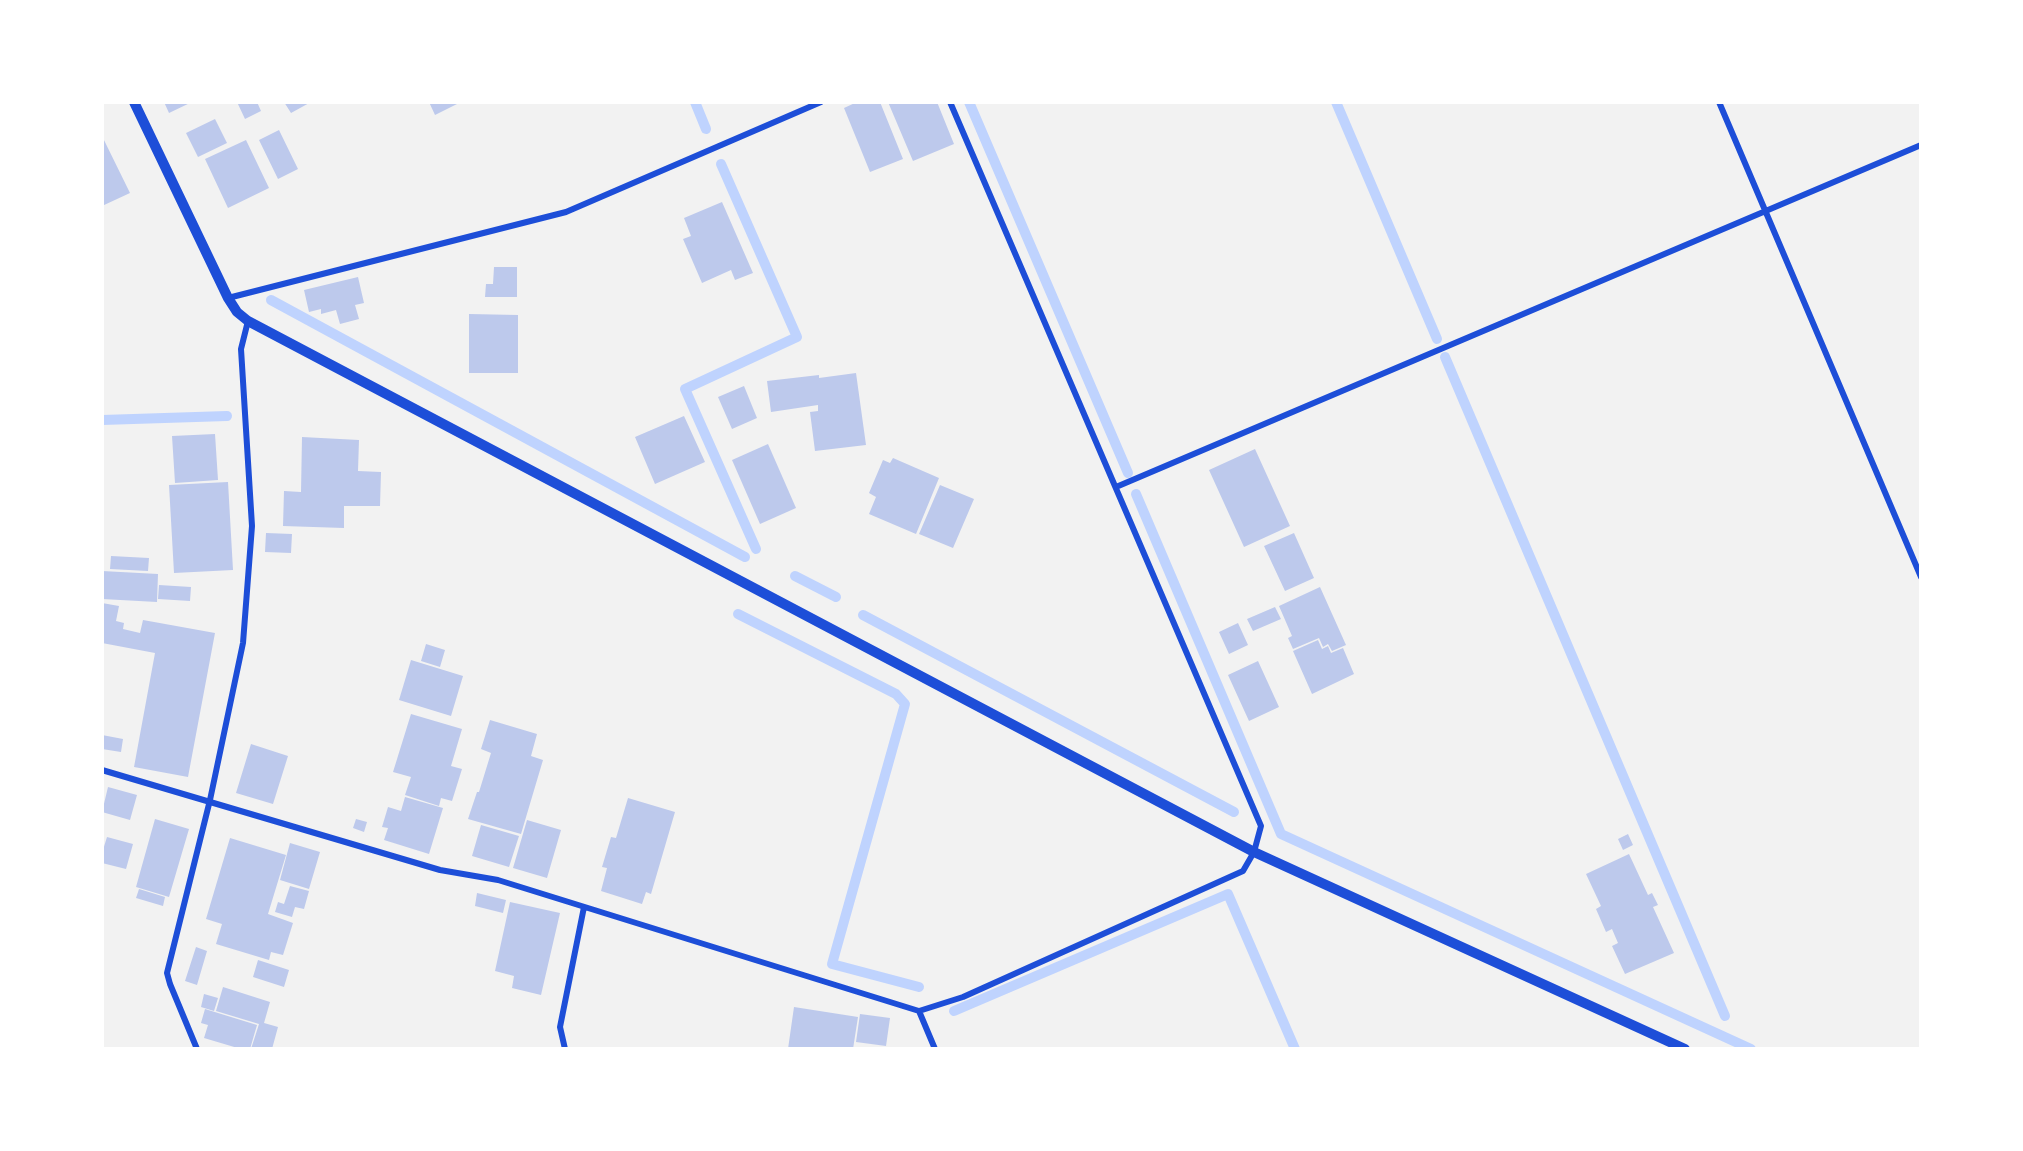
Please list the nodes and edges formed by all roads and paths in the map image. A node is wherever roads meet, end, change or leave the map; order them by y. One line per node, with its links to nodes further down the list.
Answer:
1 (134, 102): 7 (street)
2 (821, 102): 7 (street)
3 (950, 102): 9 (street)
4 (1719, 102): 6 (street)
5 (1921, 145): 6 (street)
6 (1766, 211): 9 (street); 10 (street)
7 (228, 298): 8 (street)
8 (248, 321): 12 (street); 13 (street)
9 (1116, 488): 13 (street)
10 (1921, 577)
11 (102, 770): 12 (street)
12 (210, 800): 14 (street); 16 (street)
13 (1254, 852): 15 (street); 19 (street)
14 (584, 907): 15 (street); 17 (street)
15 (919, 1011): 18 (street)
16 (197, 1049)
17 (565, 1049)
18 (935, 1049)
19 (1685, 1049)

